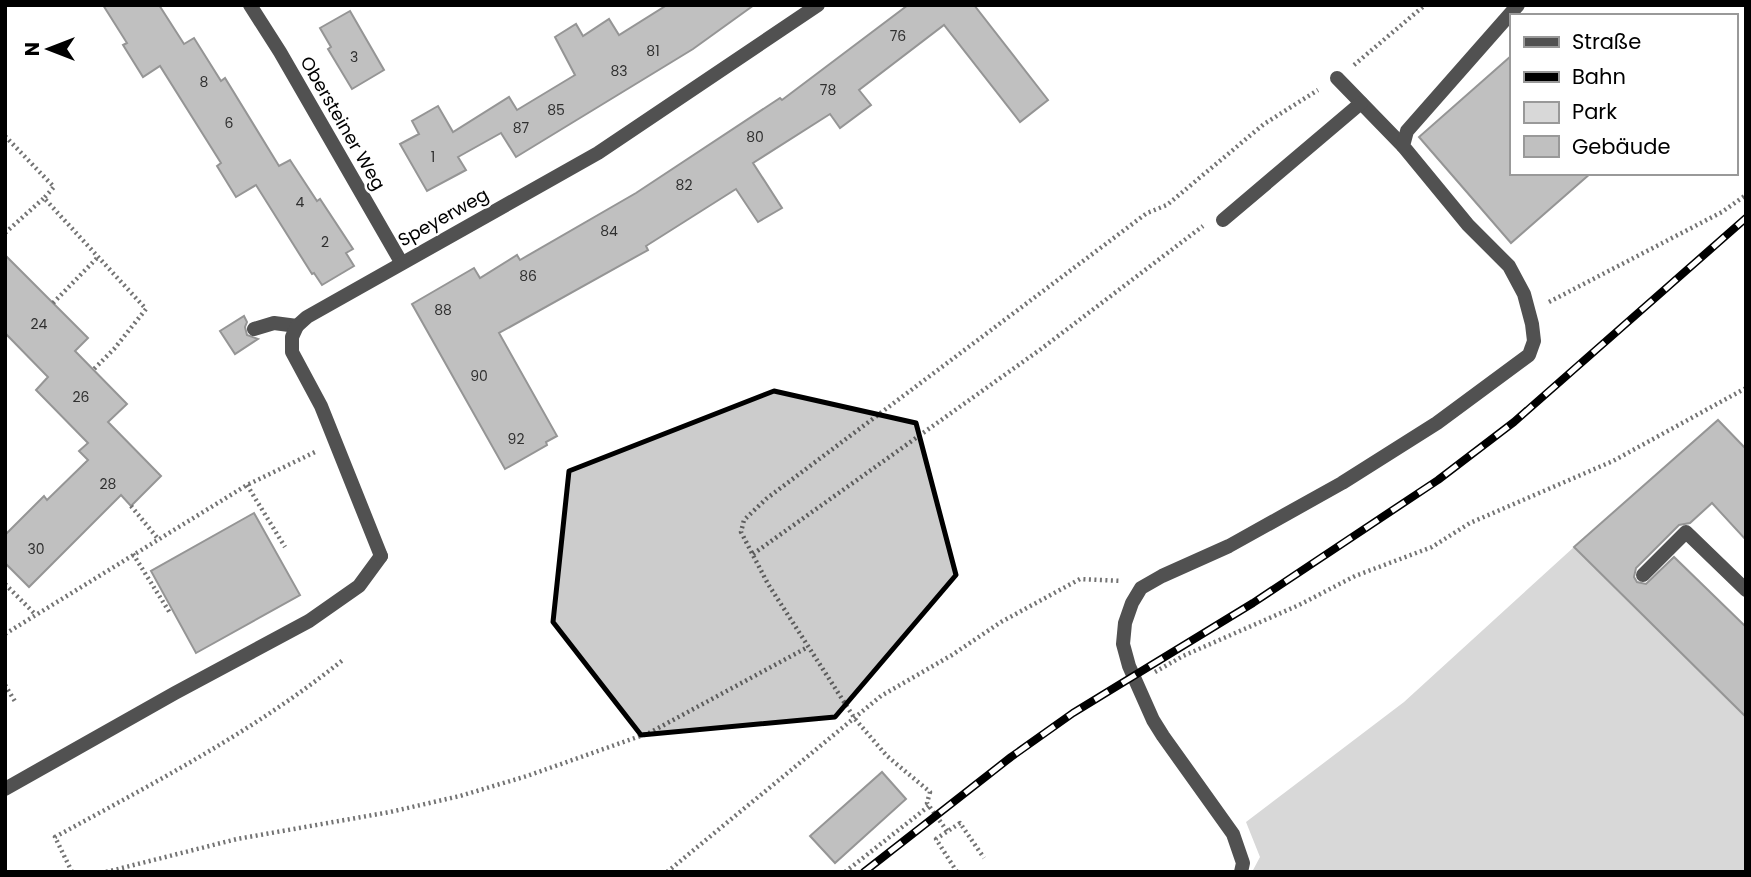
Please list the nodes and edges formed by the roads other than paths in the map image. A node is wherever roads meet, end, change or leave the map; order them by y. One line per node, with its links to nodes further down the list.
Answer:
1 (250, 5): 8 (street, Obersteiner Weg)
2 (818, 5): 8 (street, Speyerweg)
3 (1510, 14): 6 (street)
4 (1337, 78): 5 (street)
5 (1361, 103): 6 (street); 7 (street)
6 (1403, 146): 14 (street)
7 (1223, 220)
8 (401, 262): 9 (street, Speyerweg)
9 (297, 326): 10 (street); 13 (street)
10 (254, 330)
11 (1643, 575): 12 (street)
12 (1746, 590)
13 (5, 789)
14 (1241, 872)

